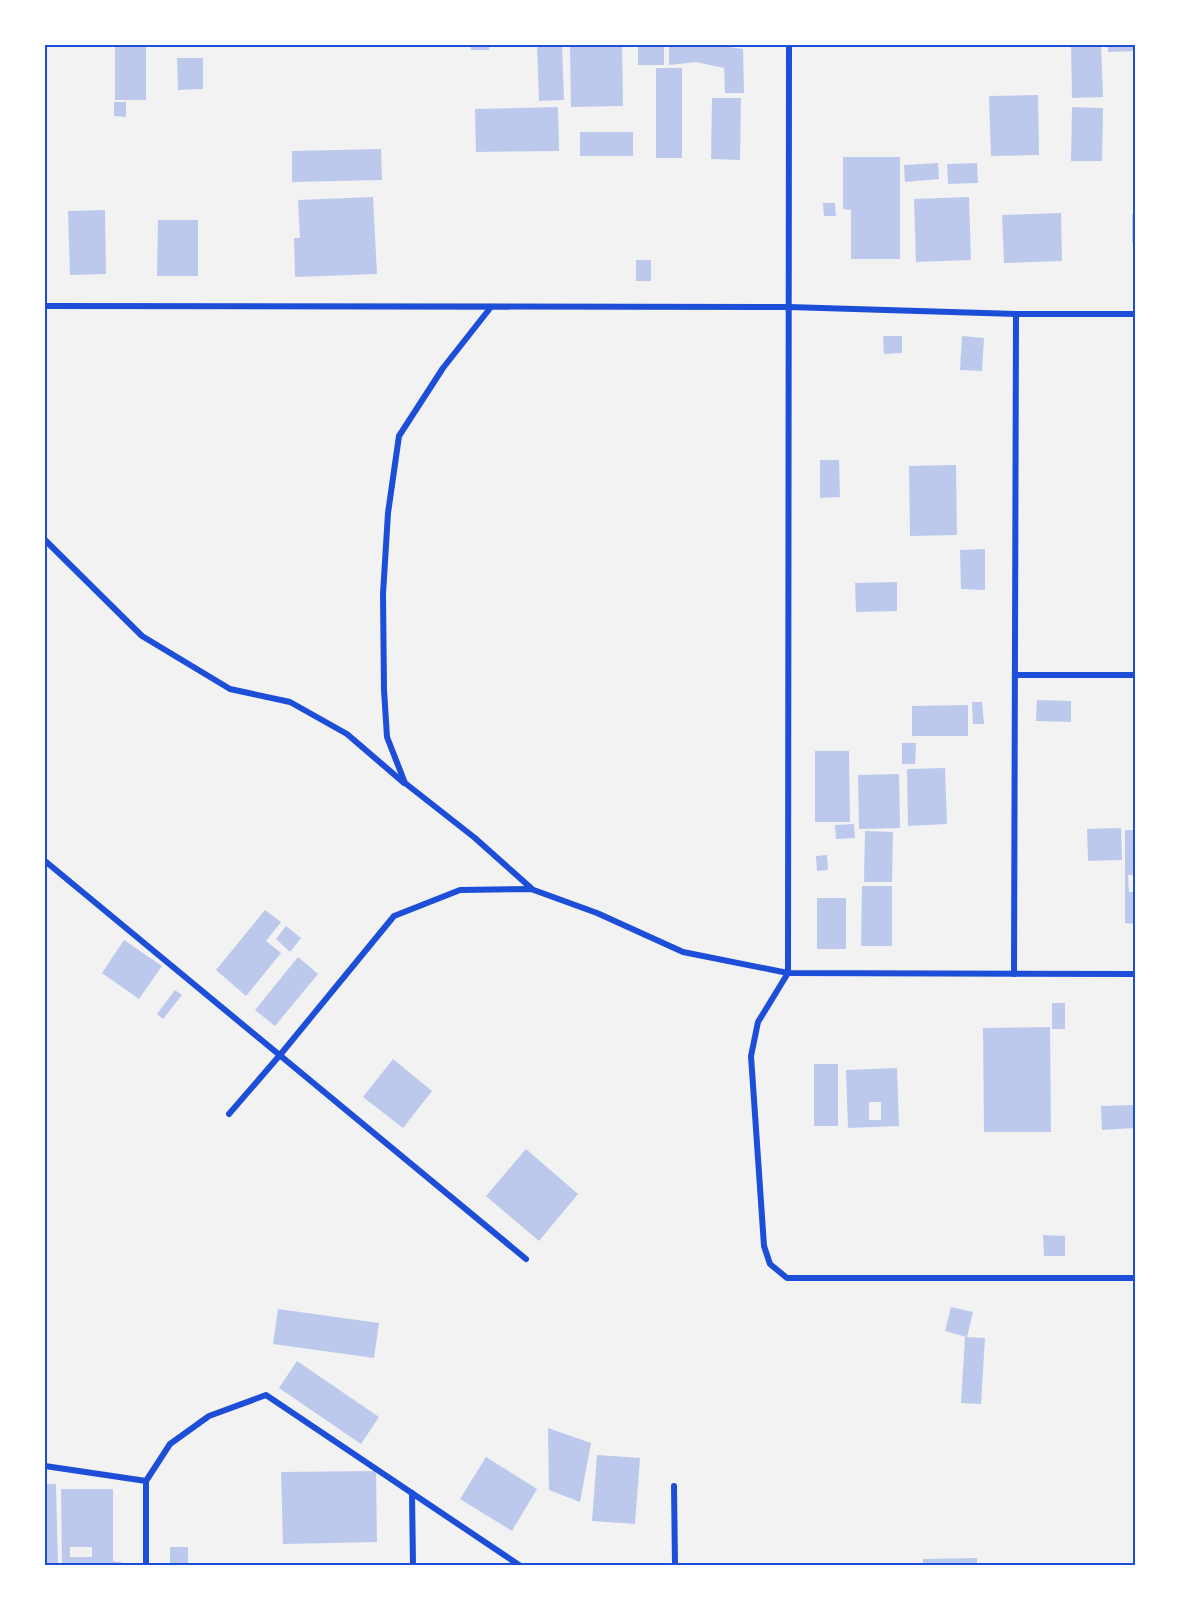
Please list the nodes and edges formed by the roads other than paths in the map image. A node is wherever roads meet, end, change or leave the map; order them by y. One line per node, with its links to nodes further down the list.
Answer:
1 (789, 45): 4 (street)
2 (45, 306): 3 (street)
3 (491, 307): 4 (street); 10 (street)
4 (789, 307): 5 (street); 13 (street)
5 (1016, 314): 6 (street); 8 (street)
6 (1135, 314)
7 (45, 540): 10 (street)
8 (1015, 675): 9 (street); 14 (street)
9 (1135, 675)
10 (405, 783): 12 (street)
11 (45, 861): 16 (street)
12 (531, 889): 13 (street); 16 (street)
13 (788, 973): 14 (street); 19 (street)
14 (1014, 974): 15 (street)
15 (1135, 974)
16 (280, 1055): 17 (street); 18 (street)
17 (229, 1114)
18 (526, 1259)
19 (1135, 1278)
20 (45, 1466): 21 (street)
21 (146, 1481): 23 (street); 24 (street)
22 (674, 1486): 27 (street)
23 (412, 1493): 25 (street); 26 (street)
24 (146, 1565)
25 (413, 1565)
26 (519, 1565)
27 (675, 1565)

